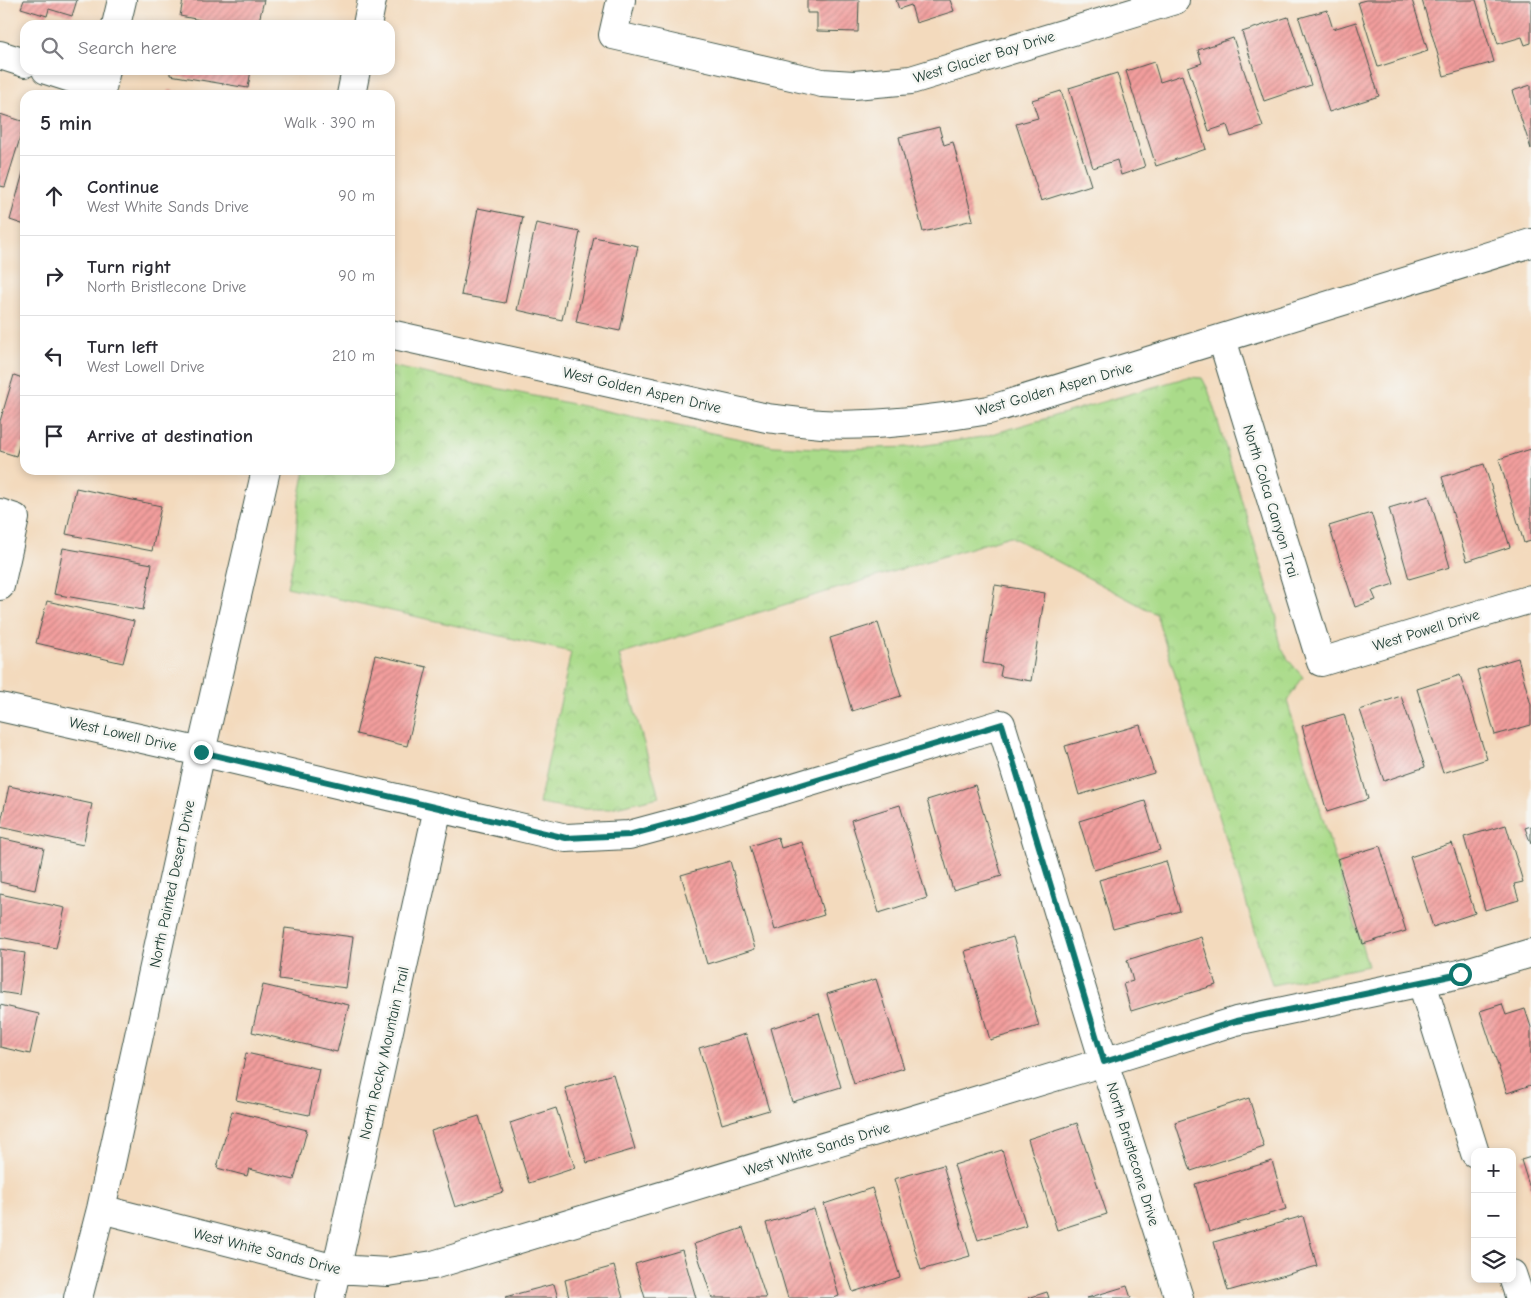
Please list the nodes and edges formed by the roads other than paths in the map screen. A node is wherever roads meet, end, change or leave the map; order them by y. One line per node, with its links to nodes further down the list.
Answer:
1 (122, 0): 5 (street)
2 (372, 0): 6 (street)
3 (621, 0): 4 (street, West Glacier Bay Drive)
4 (1175, 0)
5 (117, 20)
6 (368, 20)
7 (0, 55): 8 (street)
8 (20, 61)
9 (78, 75): 11 (street)
10 (355, 75): 12 (street)
11 (104, 79)
12 (352, 90)
13 (1531, 243): 15 (street, West Golden Aspen Drive)
14 (395, 335): 15 (street, West Golden Aspen Drive)
15 (1222, 339): 20 (street, North Colca Canyon Trai)
16 (265, 475): 23 (street, North Painted Desert Drive)
17 (7, 515): 18 (street)
18 (0, 586)
19 (1531, 599): 20 (street, West Powell Drive)
20 (1321, 662)
21 (0, 707): 23 (street, West Lowell Drive)
22 (1002, 724): 24 (street, West Lowell Drive); 27 (street, North Bristlecone Drive)
23 (201, 752): 24 (street, West Lowell Drive); 29 (street, North Painted Desert Drive)
24 (438, 808): 30 (street, North Rocky Mountain Trail)
25 (1531, 952): 26 (street, West White Sands Drive)
26 (1422, 983): 27 (street, West White Sands Drive); 28 (street)
27 (1104, 1062): 30 (street, West White Sands Drive); 34 (street, North Bristlecone Drive)
28 (1473, 1148)
29 (101, 1209): 30 (street, West White Sands Drive); 32 (street, North Painted Desert Drive)
30 (336, 1269): 33 (street, North Rocky Mountain Trail)
31 (1515, 1283): 35 (street)
32 (78, 1298)
33 (330, 1298)
34 (1178, 1298)
35 (1520, 1298)

